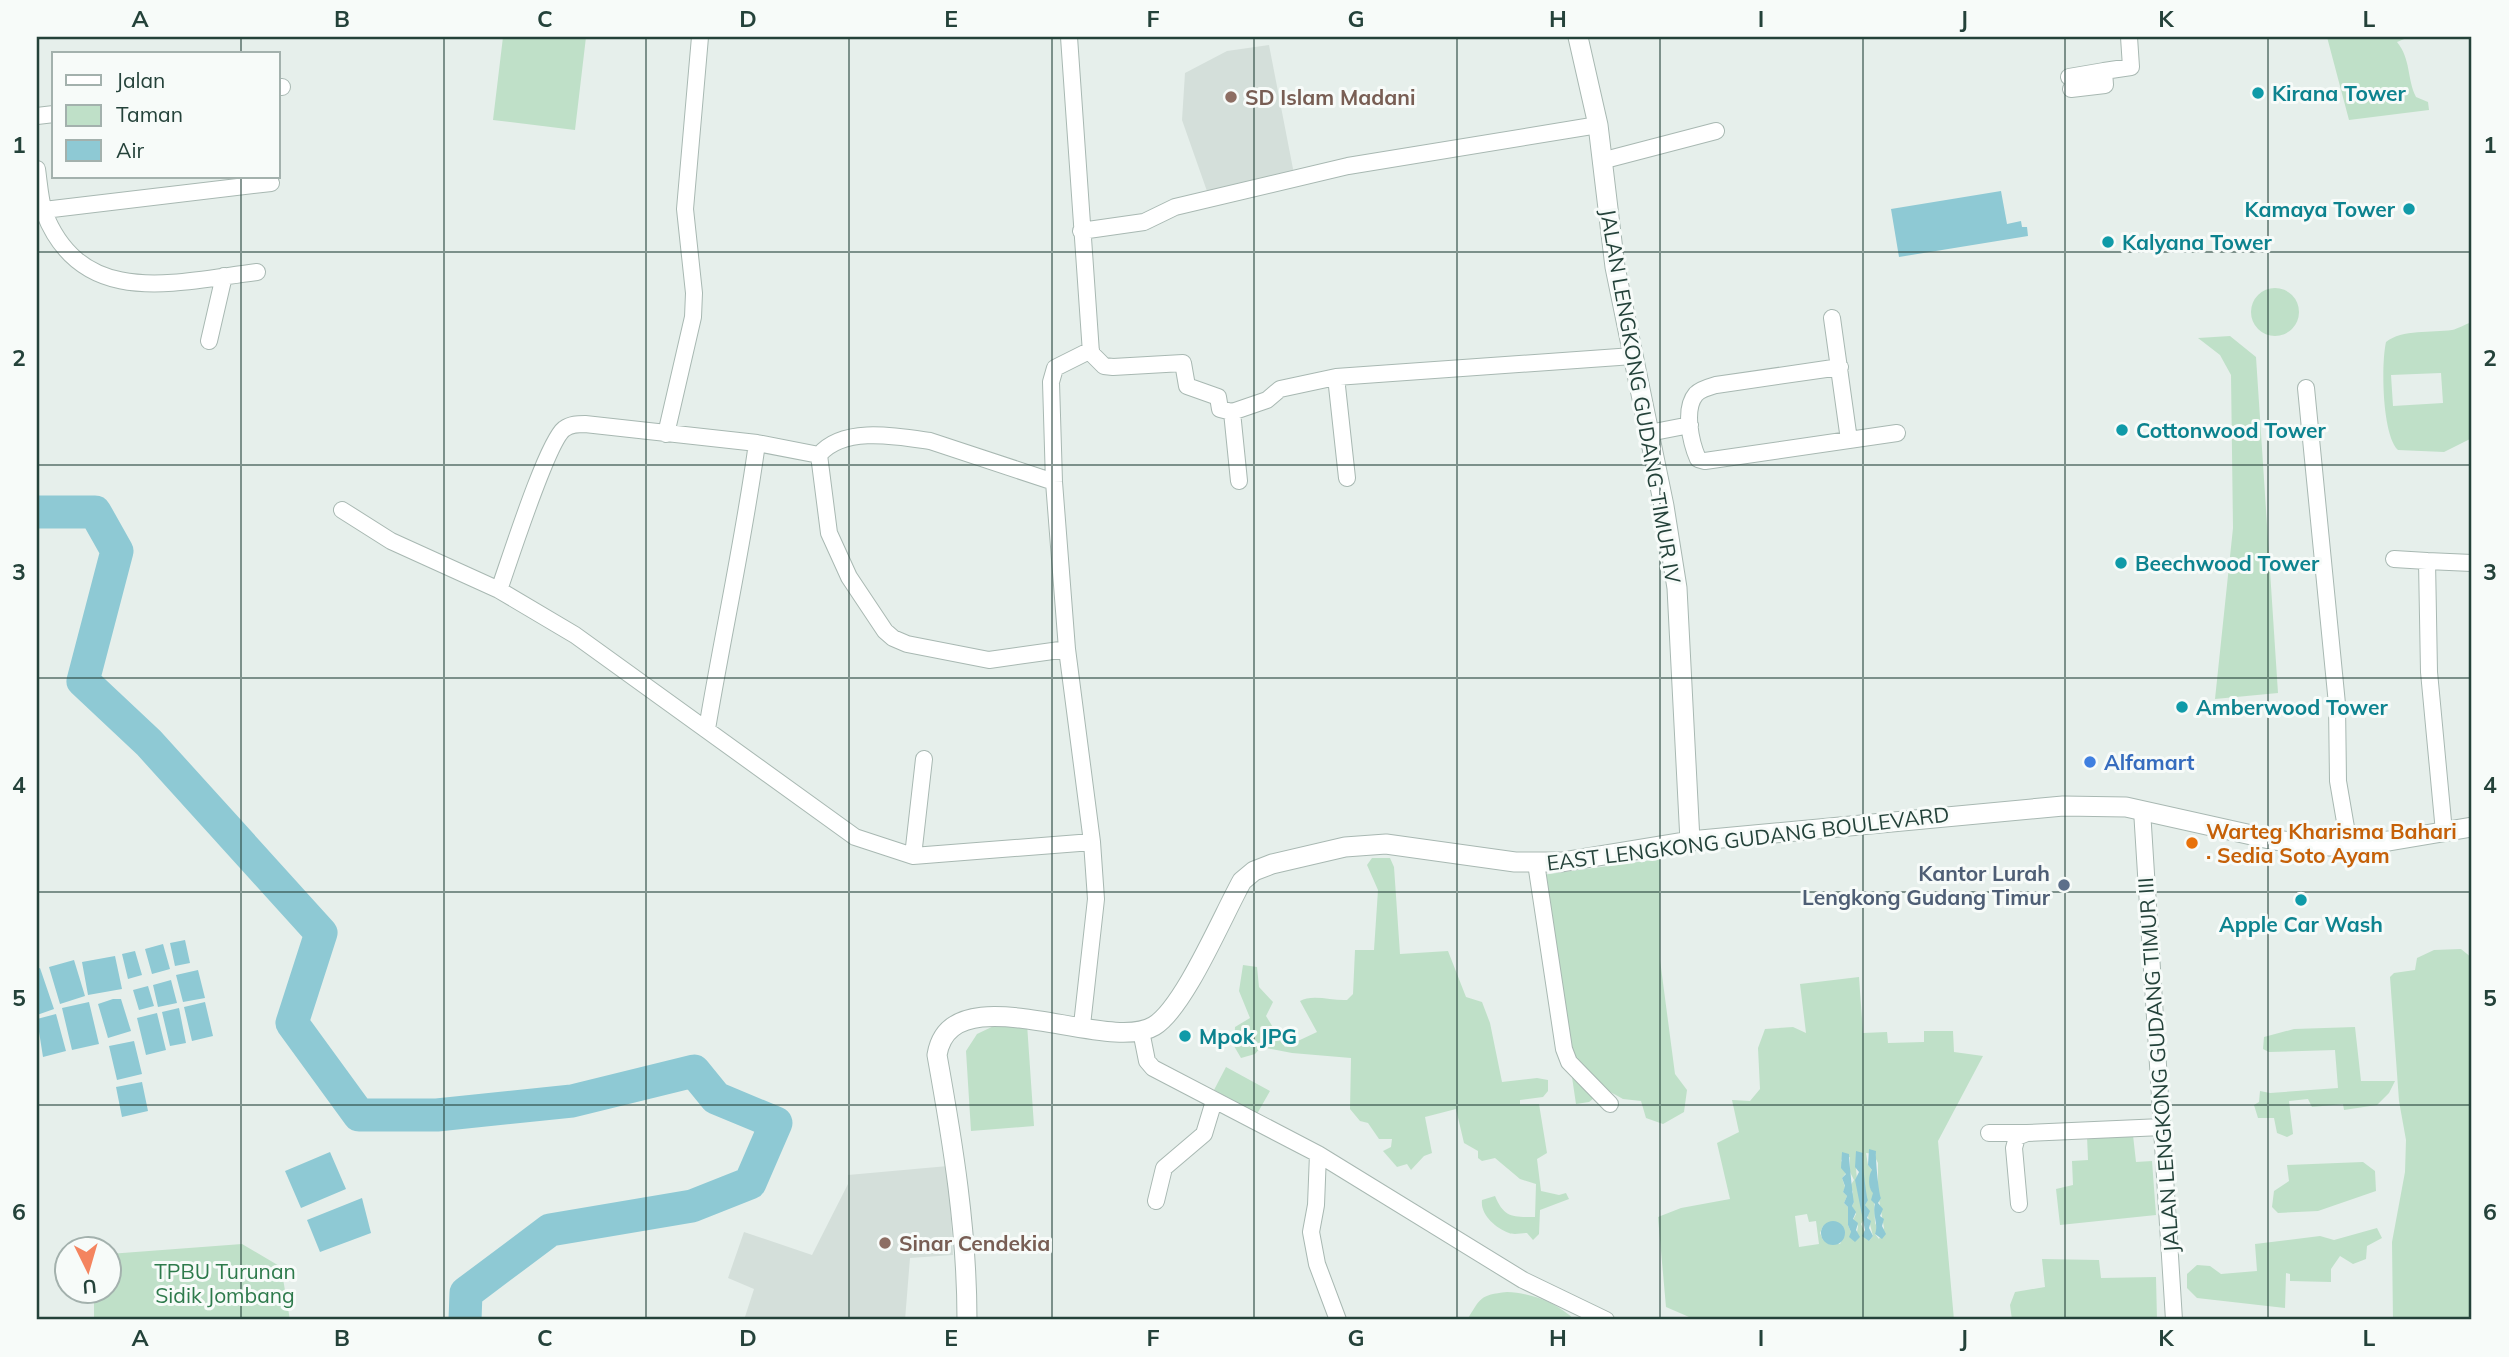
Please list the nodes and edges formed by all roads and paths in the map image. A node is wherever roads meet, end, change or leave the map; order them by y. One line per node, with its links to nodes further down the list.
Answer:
1 (700, 37): 26 (street)
2 (1069, 37): 12 (street)
3 (1578, 37): 6 (street, JALAN LENGKONG GUDANG TIMUR IV)
4 (2131, 37): 5 (street)
5 (2070, 83)
6 (1598, 125): 8 (street, JALAN LENGKONG GUDANG TIMUR IV); 12 (street)
7 (1716, 131): 8 (street)
8 (1601, 161): 18 (street, JALAN LENGKONG GUDANG TIMUR IV)
9 (37, 169): 11 (street)
10 (271, 183): 11 (street)
11 (44, 210): 14 (street)
12 (1081, 231): 17 (street)
13 (257, 272): 14 (street)
14 (224, 276): 16 (street)
15 (1832, 318): 19 (street)
16 (209, 341)
17 (1091, 350): 22 (street); 32 (street)
18 (1633, 356): 20 (street); 24 (street, JALAN LENGKONG GUDANG TIMUR IV)
19 (1840, 368): 23 (street); 27 (street)
20 (1336, 377): 22 (street); 30 (street)
21 (2306, 388): 46 (street)
22 (1232, 412): 31 (street)
23 (1690, 425): 24 (street); 27 (street)
24 (1649, 433): 44 (street, JALAN LENGKONG GUDANG TIMUR IV)
25 (1897, 433): 27 (street)
26 (666, 434): 28 (street); 37 (street)
27 (1849, 440)
28 (757, 443): 29 (street); 39 (street)
29 (819, 455): 32 (street); 38 (street)
30 (1347, 478)
31 (1239, 481)
32 (1054, 482): 38 (street)
33 (342, 510): 37 (street)
34 (2394, 559): 35 (street)
35 (2427, 561): 36 (street); 43 (street)
36 (2472, 563)
37 (499, 590): 39 (street)
38 (1067, 649): 45 (street)
39 (706, 729): 47 (street)
40 (924, 759): 47 (street)
41 (2142, 810): 44 (street, EAST LENGKONG GUDANG BOULEVARD); 46 (street, EAST LENGKONG GUDANG BOULEVARD); 53 (street, JALAN LENGKONG GUDANG TIMUR III)
42 (2472, 827): 43 (street, EAST LENGKONG GUDANG BOULEVARD)
43 (2444, 832): 46 (street, EAST LENGKONG GUDANG BOULEVARD)
44 (1690, 841): 48 (street, EAST LENGKONG GUDANG BOULEVARD)
45 (1092, 842): 47 (street); 49 (street)
46 (2349, 845)
47 (913, 856)
48 (1536, 863): 50 (street, EAST LENGKONG GUDANG BOULEVARD); 52 (street)
49 (1082, 1026): 50 (street); 59 (street)
50 (1141, 1031): 51 (street)
51 (1214, 1101): 56 (street); 57 (street)
52 (1610, 1104)
53 (2162, 1127): 55 (street); 62 (street, JALAN LENGKONG GUDANG TIMUR III)
54 (1989, 1133): 55 (street)
55 (2026, 1133): 58 (street)
56 (1318, 1154): 60 (street); 61 (street)
57 (1156, 1201)
58 (2019, 1204)
59 (967, 1320)
60 (1338, 1320)
61 (1606, 1320)
62 (2174, 1320)

